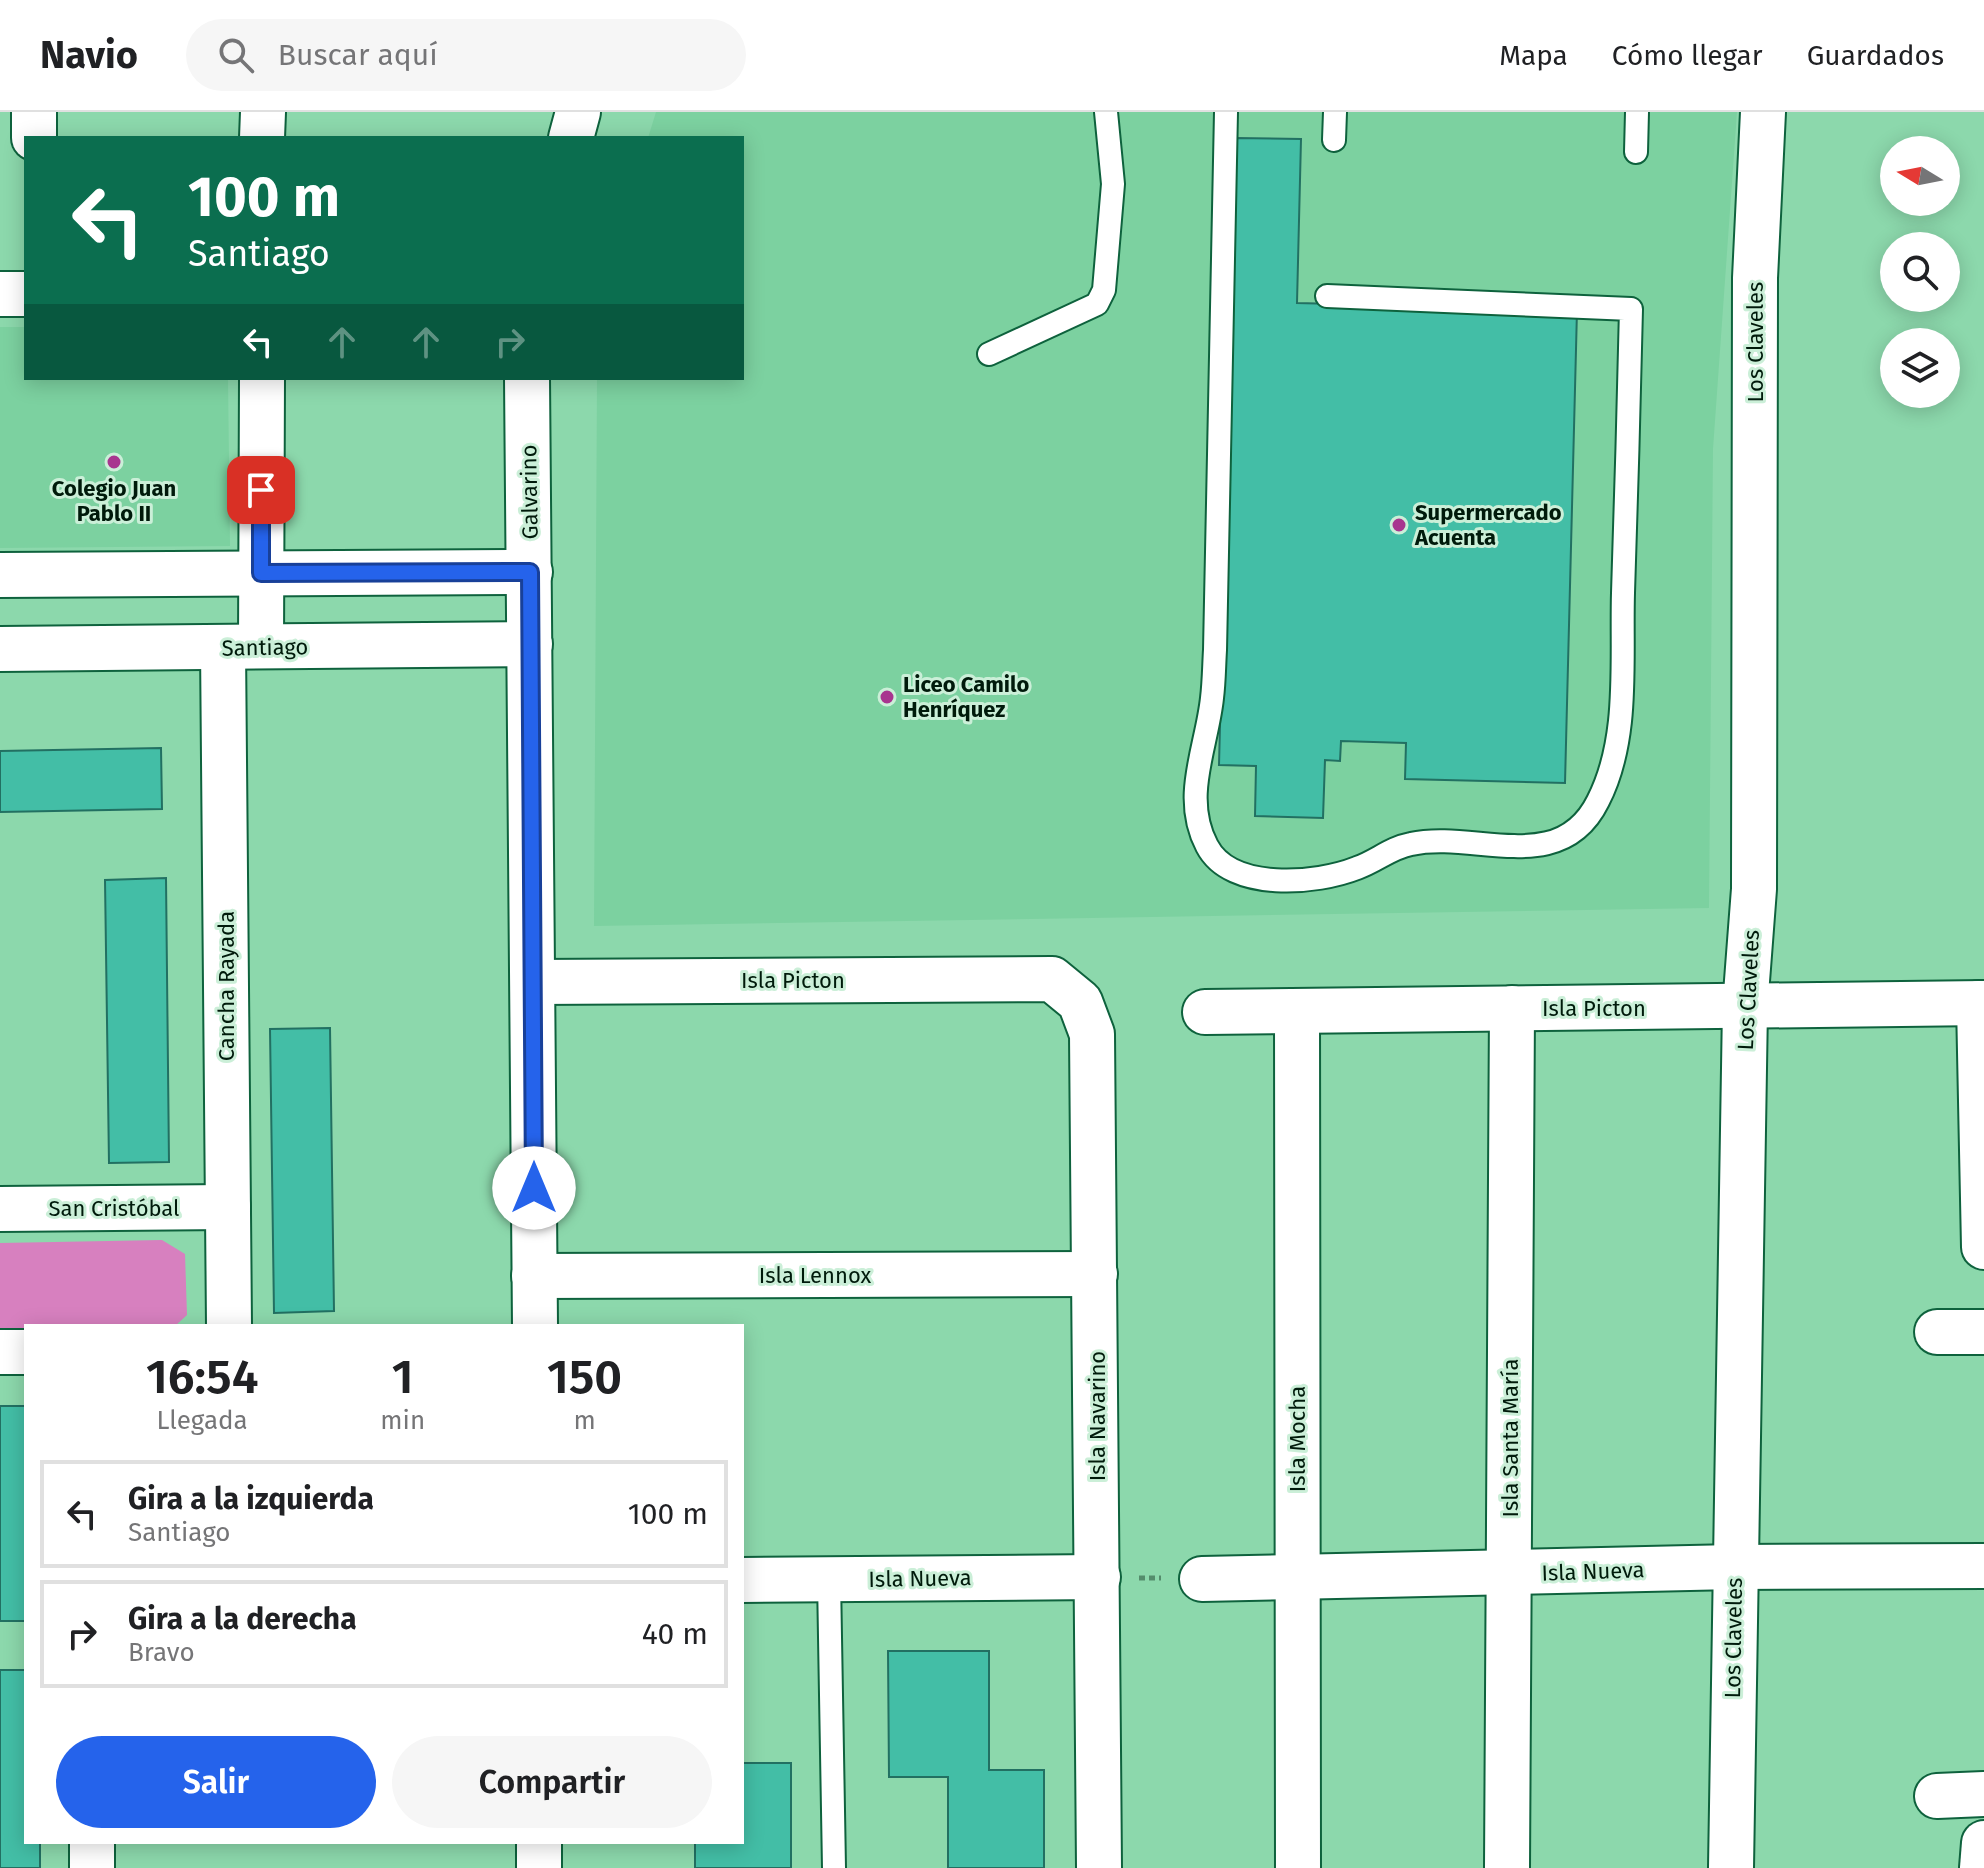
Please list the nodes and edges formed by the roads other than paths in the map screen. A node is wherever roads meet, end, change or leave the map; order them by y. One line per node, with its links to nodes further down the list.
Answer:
1 (34, 112): 9 (street)
2 (263, 112): 10 (street)
3 (578, 112): 11 (street)
4 (1106, 112): 17 (lane)
5 (1226, 112): 16 (lane)
6 (1335, 112): 12 (lane)
7 (1637, 112): 13 (lane)
8 (1763, 112): 29 (street, Los Claveles)
9 (34, 136)
10 (262, 136)
11 (572, 136)
12 (1334, 140)
13 (1636, 152)
14 (0, 294): 15 (street)
15 (24, 294)
16 (1327, 296)
17 (989, 354)
18 (262, 380): 21 (street, Cancha Rayada)
19 (527, 380): 20 (street, Galvarino)
20 (530, 572): 21 (street); 23 (street, Galvarino)
21 (261, 573): 22 (street); 24 (street, Cancha Rayada)
22 (0, 575)
23 (530, 644): 24 (street, Santiago); 27 (street, Galvarino)
24 (242, 647): 25 (street, Santiago); 33 (street, Cancha Rayada)
25 (0, 649)
26 (1052, 979): 27 (street, Isla Picton); 36 (street, Isla Navarino)
27 (534, 982): 37 (street, Galvarino)
28 (1982, 1003): 29 (street, Isla Picton); 35 (street)
29 (1745, 1007): 30 (street, Isla Picton); 45 (street, Los Claveles)
30 (1512, 1008): 31 (street, Isla Picton); 46 (street, Isla Santa María)
31 (1297, 1011): 32 (street, Isla Picton); 47 (street, Isla Mocha)
32 (1205, 1012)
33 (228, 1207): 34 (street, San Cristóbal); 38 (street, Cancha Rayada)
34 (0, 1209)
35 (1984, 1247)
36 (1095, 1274): 37 (street, Isla Lennox); 48 (street, Isla Navarino)
37 (534, 1276): 39 (street, Galvarino)
38 (229, 1324)
39 (535, 1324)
40 (1937, 1332): 41 (street)
41 (1984, 1332)
42 (0, 1352): 43 (street)
43 (24, 1352)
44 (1984, 1566): 45 (street, Isla Nueva)
45 (1734, 1567): 46 (street, Isla Nueva); 63 (street, Los Claveles)
46 (1509, 1573): 47 (street, Isla Nueva); 62 (street, Isla Santa María)
47 (1297, 1576): 50 (street, Isla Nueva); 61 (street, Isla Mocha)
48 (1098, 1577): 49 (street, Isla Nueva); 60 (street, Isla Navarino)
49 (829, 1579): 51 (street, Isla Nueva); 59 (lane)
50 (1202, 1579)
51 (744, 1580)
52 (1984, 1794): 53 (street)
53 (1937, 1796)
54 (1984, 1843): 64 (street)
55 (92, 1844): 57 (street)
56 (539, 1844): 58 (street)
57 (92, 1868)
58 (539, 1868)
59 (834, 1868)
60 (1099, 1868)
61 (1298, 1868)
62 (1507, 1868)
63 (1731, 1868)
64 (1982, 1868)

